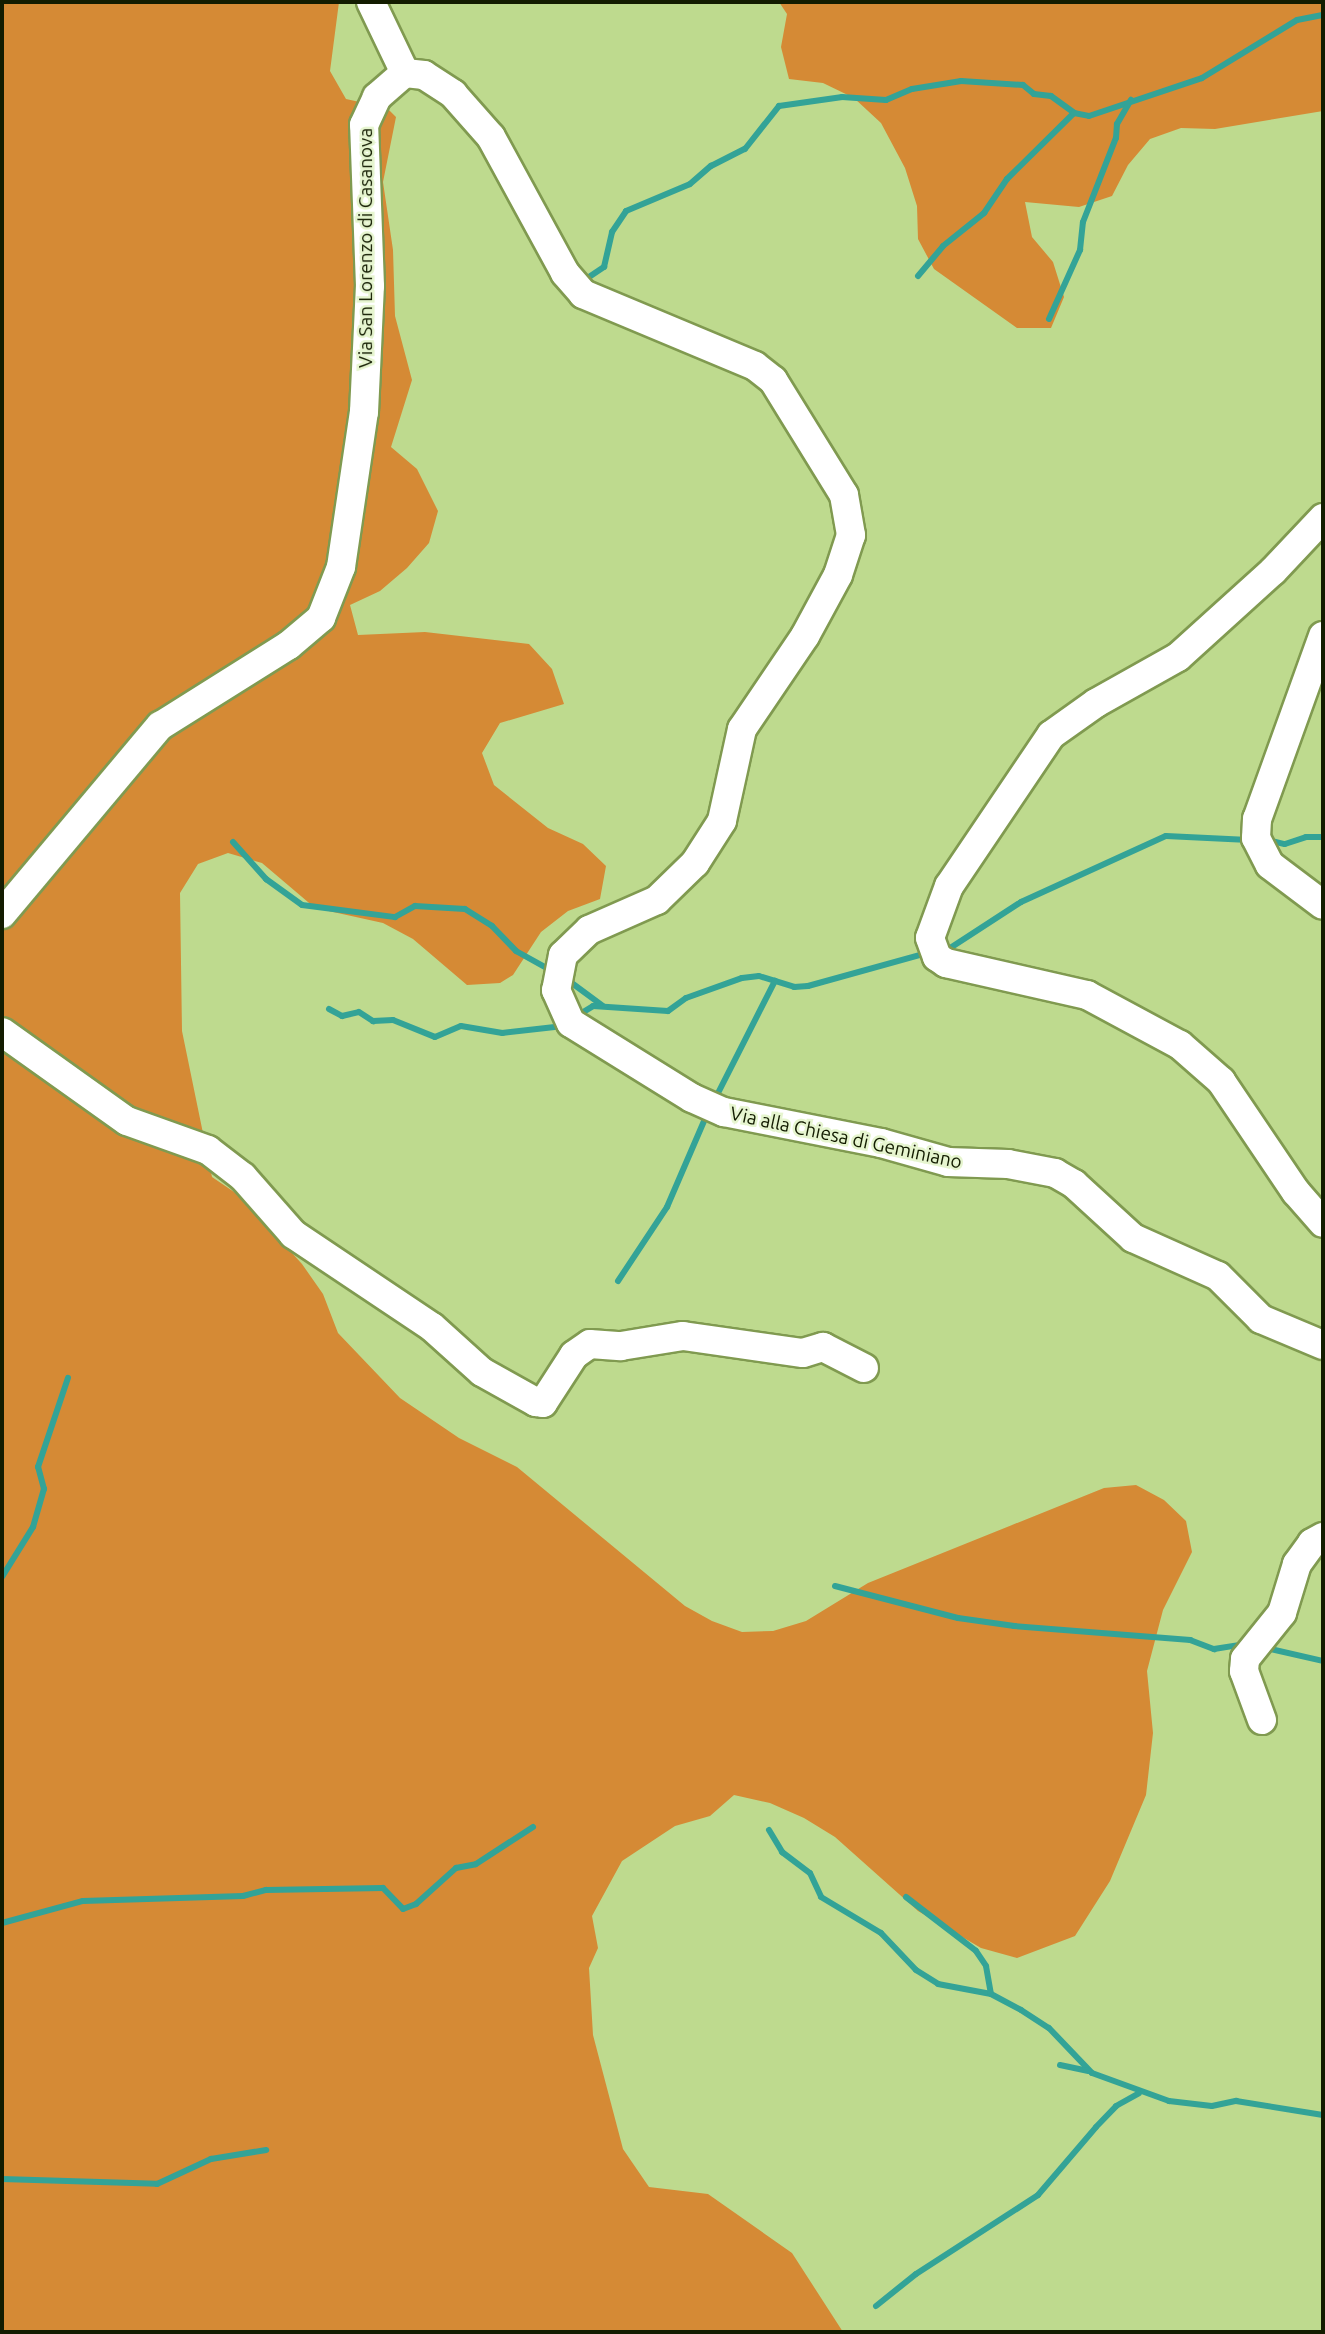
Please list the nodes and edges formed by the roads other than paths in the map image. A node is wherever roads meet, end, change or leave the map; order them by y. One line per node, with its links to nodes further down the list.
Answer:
1 (372, 2): 2 (street)
2 (405, 73): 8 (street, Via San Lorenzo di Casanova); 11 (street, Via alla Chiesa di Geminiano)
3 (1323, 518): 10 (street)
4 (1323, 636): 6 (street)
5 (1323, 684): 6 (street)
6 (1289, 729): 7 (street)
7 (1323, 905)
8 (2, 914)
9 (2, 1031): 12 (street)
10 (1323, 1223)
11 (1323, 1345)
12 (864, 1368)
13 (1323, 1537): 14 (street)
14 (1262, 1720)

